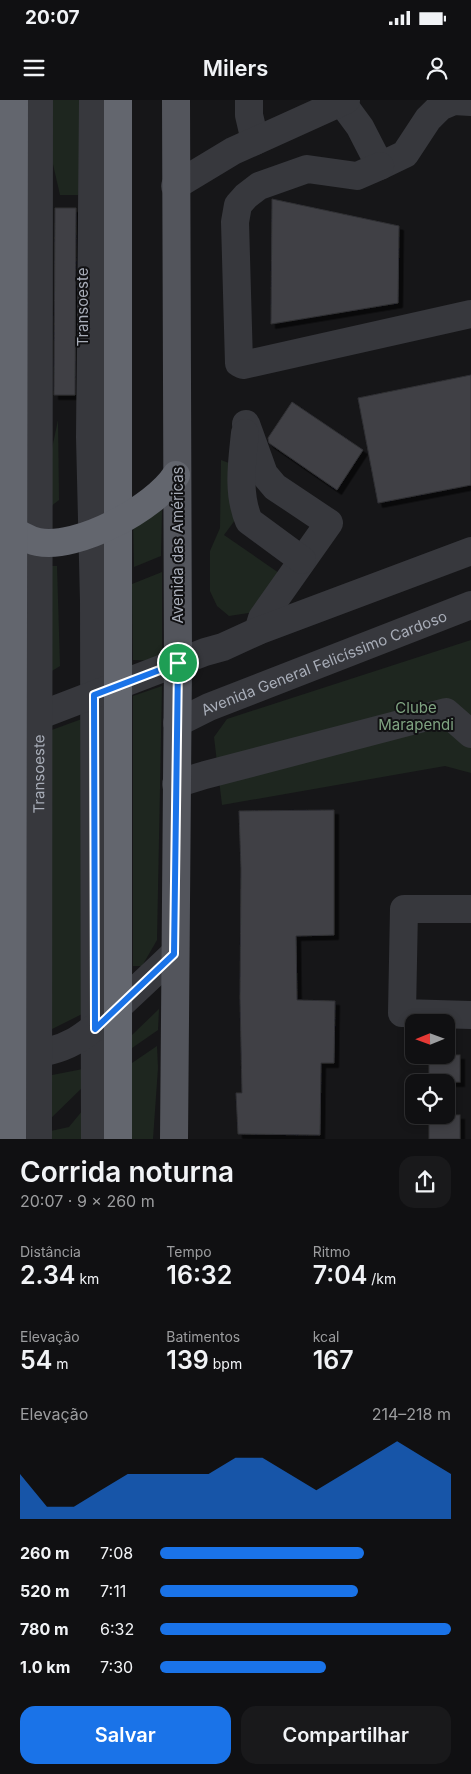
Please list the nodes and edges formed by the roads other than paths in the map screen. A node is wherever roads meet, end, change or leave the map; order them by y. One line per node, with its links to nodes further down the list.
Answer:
1 (14, 100): 15 (highway)
2 (39, 100): 17 (street, Transoeste)
3 (92, 100): 16 (street, Transoeste)
4 (118, 100): 14 (highway)
5 (176, 100): 11 (main road, Avenida das Américas)
6 (249, 100): 9 (street)
7 (342, 101): 9 (street); 10 (street)
8 (471, 102): 10 (street)
9 (255, 141): 11 (street)
10 (380, 166): 12 (street)
11 (175, 186): 13 (main road, Avenida das Américas)
12 (471, 314)
13 (176, 475): 14 (highway); 22 (main road, Avenida das Américas)
14 (118, 521): 16 (highway); 23 (highway)
15 (6, 527): 17 (highway); 28 (highway)
16 (92, 534): 17 (highway); 23 (street, Transoeste)
17 (38, 542): 25 (street, Transoeste)
18 (471, 551): 21 (street)
19 (302, 560): 21 (street)
20 (471, 604): 26 (street, Avenida General Felicíssimo Cardoso)
21 (258, 631): 22 (street)
22 (178, 663): 23 (street); 26 (main road, Avenida das Américas)
23 (106, 691): 25 (street); 32 (highway); 34 (street, Transoeste)
24 (459, 708): 27 (street); 29 (street)
25 (38, 716): 28 (street); 35 (street, Transoeste)
26 (177, 724): 29 (main road, Avenida das Américas)
27 (471, 734)
28 (6, 740): 35 (highway)
29 (176, 784): 31 (main road, Avenida das Américas)
30 (471, 909): 33 (street)
31 (174, 954): 32 (street); 40 (main road, Avenida das Américas)
32 (118, 1007): 34 (street); 39 (highway)
33 (471, 1015)
34 (95, 1029): 35 (street); 38 (street, Transoeste)
35 (16, 1055): 36 (highway); 37 (street, Transoeste)
36 (12, 1139)
37 (38, 1139)
38 (95, 1139)
39 (118, 1139)
40 (174, 1139)

